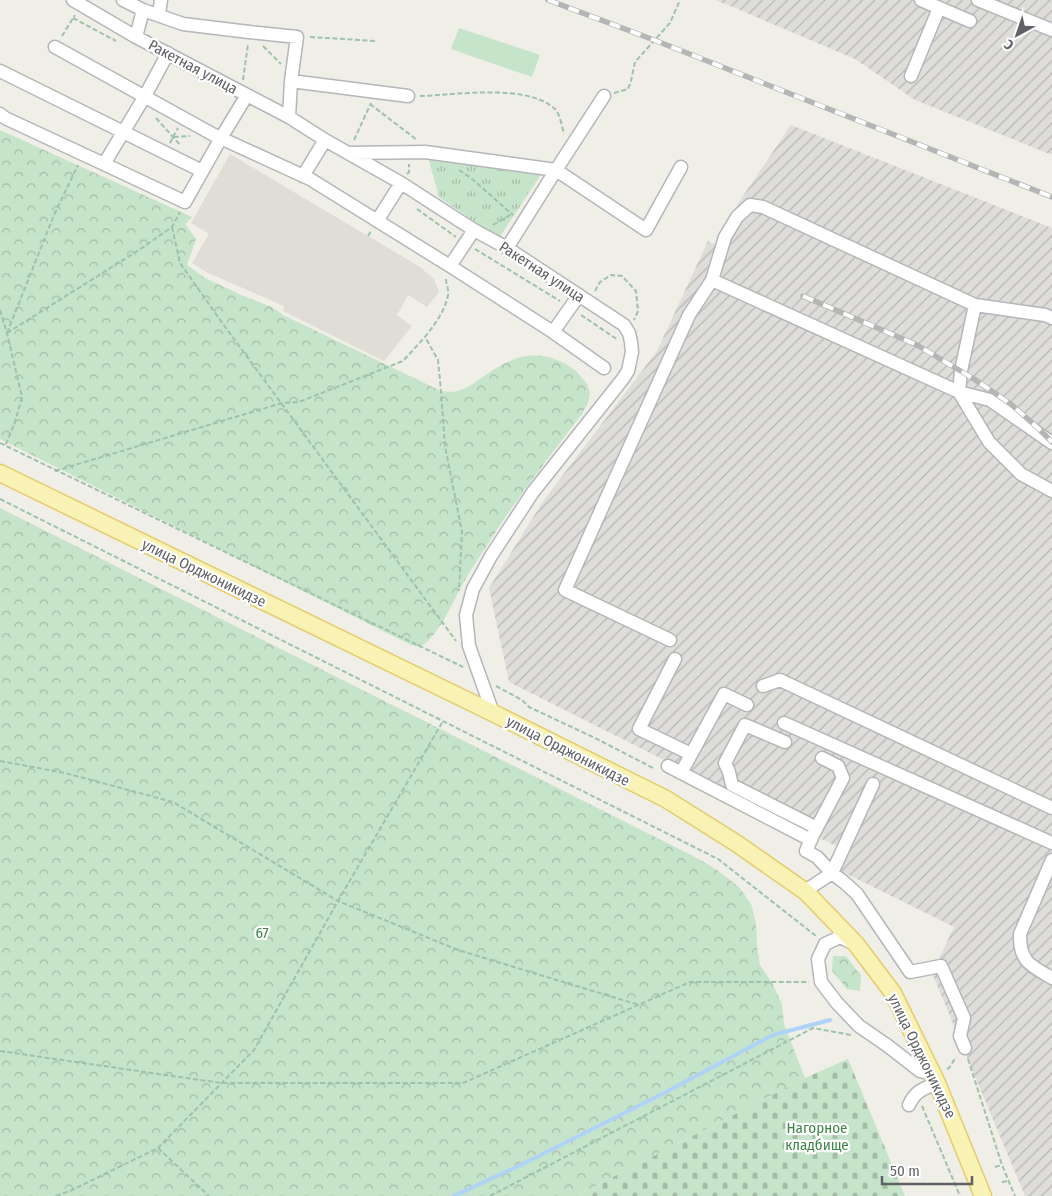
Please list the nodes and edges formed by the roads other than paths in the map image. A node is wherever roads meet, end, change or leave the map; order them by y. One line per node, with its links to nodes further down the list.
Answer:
1 (123, 0): 7 (street)
2 (161, 0): 8 (street)
3 (921, 0): 6 (street)
4 (978, 0): 10 (street)
5 (76, 3): 11 (street, Ракетная улица)
6 (939, 8): 9 (street); 15 (street)
7 (143, 10): 8 (street); 11 (street)
8 (159, 14): 16 (street)
9 (970, 21)
10 (1052, 30)
11 (136, 37): 13 (street, Ракетная улица)
12 (56, 47): 20 (street)
13 (168, 53): 17 (street, Ракетная улица); 20 (street)
14 (0, 71): 23 (street)
15 (911, 76)
16 (292, 78): 18 (street); 22 (street)
17 (245, 94): 22 (street, Ракетная улица); 24 (street)
18 (408, 96)
19 (604, 96): 29 (street)
20 (143, 99): 23 (street); 24 (street)
21 (0, 114): 27 (street)
22 (290, 117): 25 (street, Ракетная улица)
23 (123, 132): 27 (street); 30 (street)
24 (221, 138): 30 (street); 31 (street)
25 (325, 140): 26 (street, Ракетная улица); 31 (street)
26 (349, 153): 29 (street); 32 (street, Ракетная улица)
27 (104, 164): 30 (street)
28 (680, 167): 29 (street)
29 (556, 170): 35 (street)
30 (202, 171)
31 (303, 176): 33 (street)
32 (401, 183): 33 (street); 34 (street, Ракетная улица)
33 (377, 221): 36 (street)
34 (474, 230): 35 (street, Ракетная улица); 36 (street)
35 (507, 248): 38 (street, Ракетная улица)
36 (450, 266): 41 (street)
37 (712, 280): 39 (street); 43 (street); 47 (street)
38 (584, 299): 41 (street); 51 (street, Ракетная улица)
39 (975, 305): 40 (street); 43 (street)
40 (1052, 318)
41 (553, 332): 42 (street)
42 (604, 368)
43 (959, 392): 44 (street); 46 (street)
44 (1052, 442)
45 (0, 473): 51 (main road, улица Орджоникидзе)
46 (1052, 491)
47 (670, 640)
48 (675, 659): 54 (street)
49 (763, 686): 59 (street)
50 (747, 705): 54 (street)
51 (493, 713): 65 (main road, улица Орджоникидзе)
52 (784, 723): 62 (street)
53 (785, 742): 60 (street)
54 (691, 754): 57 (street)
55 (822, 758): 60 (street)
56 (668, 766): 57 (street)
57 (680, 773): 61 (street)
58 (873, 784): 64 (street)
59 (1052, 808)
60 (817, 828): 61 (street)
61 (811, 840): 64 (street)
62 (1052, 843)
63 (1052, 860): 67 (street)
64 (832, 873): 65 (street); 68 (street)
65 (806, 892): 66 (main road, улица Орджоникидзе)
66 (856, 944): 69 (main road, улица Орджоникидзе); 69 (street)
67 (1052, 978)
68 (965, 1048)
69 (935, 1078): 70 (street); 71 (main road, улица Орджоникидзе)
70 (909, 1106)
71 (982, 1196)

